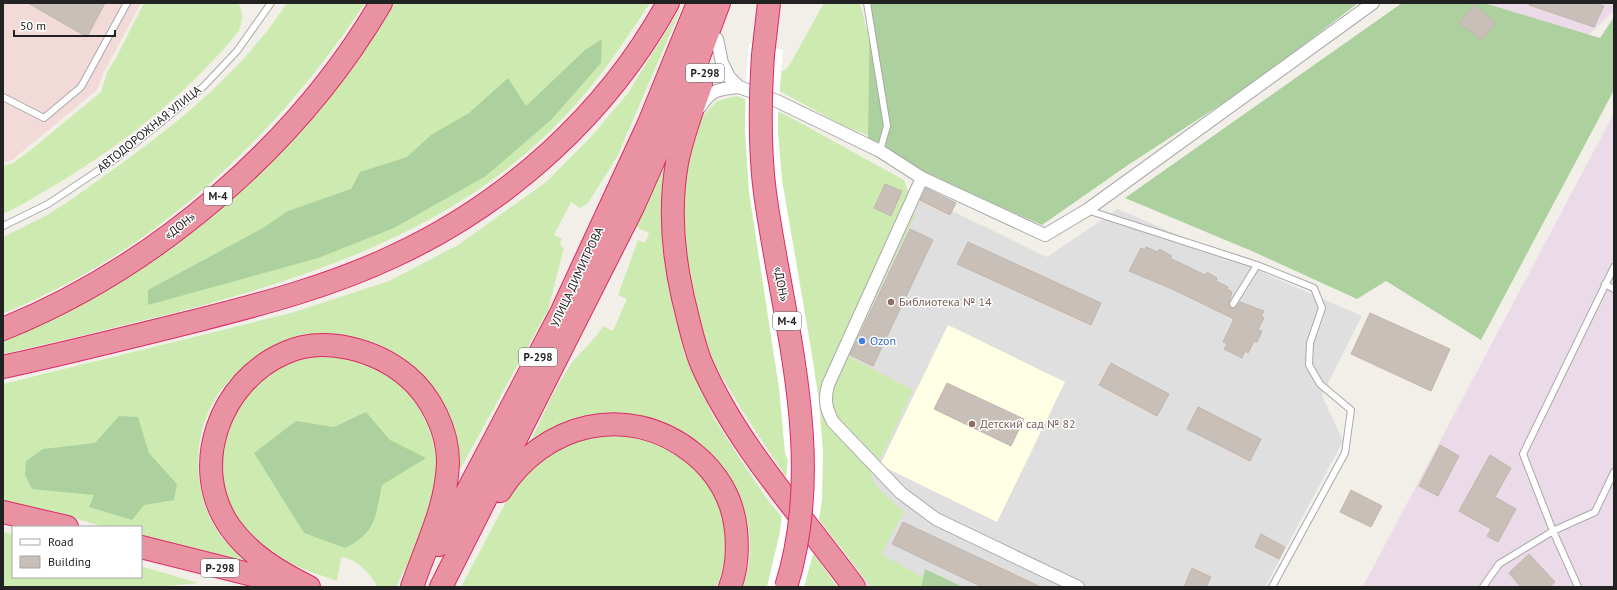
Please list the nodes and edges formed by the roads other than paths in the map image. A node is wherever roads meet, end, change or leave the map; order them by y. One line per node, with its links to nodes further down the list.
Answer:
1 (127, 3): 13 (lane)
2 (269, 3): 18 (lane, АВТОДОРОЖНАЯ УЛИЦА)
3 (381, 3): 24 (highway, «ДОН» / М-4)
4 (668, 3): 25 (highway)
5 (698, 3): 38 (highway, УЛИЦА ДИМИТРОВА / Р-298)
6 (719, 3): 39 (highway, УЛИЦА ДИМИТРОВА)
7 (727, 3): 11 (highway, Р-298)
8 (770, 3): 42 (highway, «ДОН» / М-4, bridge)
9 (867, 3): 15 (lane)
10 (1373, 3): 17 (street)
11 (717, 38): 12 (street); 14 (highway, Р-298)
12 (739, 87): 14 (street); 15 (street)
13 (3, 97)
14 (682, 144): 43 (highway, Р-298)
15 (880, 151): 16 (street)
16 (922, 178): 17 (street); 44 (street)
17 (1087, 210): 19 (lane)
18 (3, 226)
19 (1257, 264): 23 (lane); 45 (lane)
20 (1614, 267): 21 (lane)
21 (1605, 284): 22 (lane); 31 (lane)
22 (1614, 289)
23 (1233, 304)
24 (3, 329)
25 (3, 367)
26 (1614, 472): 31 (lane)
27 (3, 512): 30 (highway)
28 (3, 522): 29 (highway)
29 (21, 526)
30 (63, 526)
31 (1553, 530): 46 (lane); 47 (lane)
32 (142, 547): 35 (highway, Р-298)
33 (142, 557): 34 (highway, Р-298)
34 (250, 587)
35 (299, 587)
36 (309, 587): 37 (highway)
37 (412, 587)
38 (418, 587)
39 (441, 587)
40 (444, 587): 41 (highway)
41 (730, 587)
42 (786, 587)
43 (854, 587)
44 (1078, 587)
45 (1272, 587)
46 (1483, 587)
47 (1578, 587)

